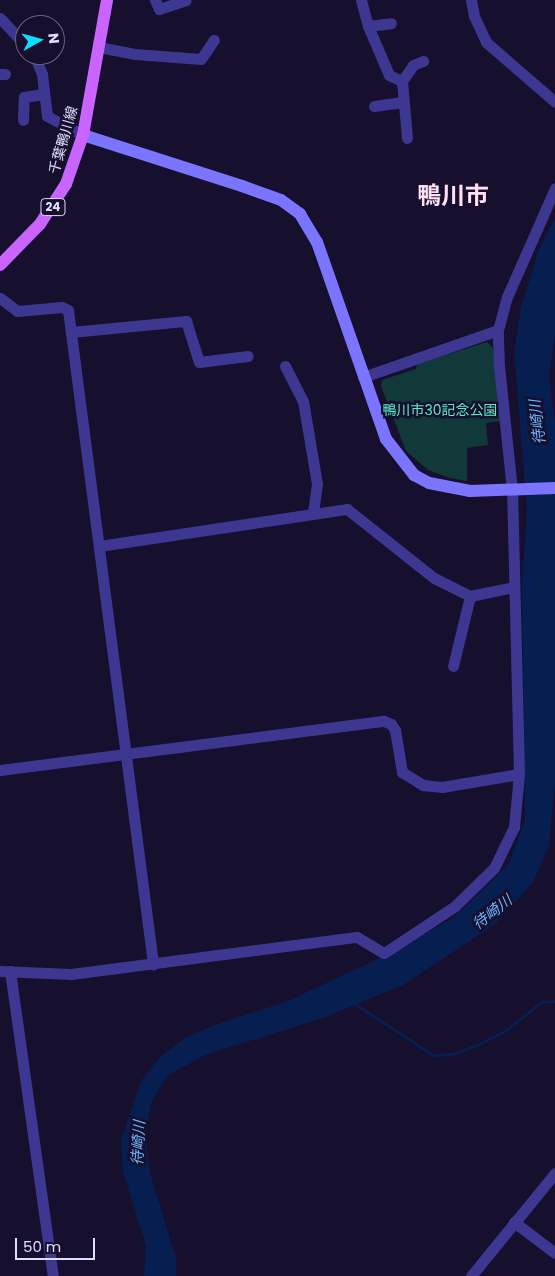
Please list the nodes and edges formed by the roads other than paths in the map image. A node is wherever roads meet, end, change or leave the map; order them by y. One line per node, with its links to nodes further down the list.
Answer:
1 (107, 0): 11 (main road, 千葉鴨川線 / 24)
2 (155, 0): 3 (street)
3 (186, 0)
4 (361, 0): 8 (street)
5 (471, 0): 17 (street)
6 (0, 18): 9 (street)
7 (390, 23): 8 (street)
8 (368, 26): 14 (street)
9 (15, 34)
10 (214, 40): 11 (street)
11 (99, 47): 20 (main road, 千葉鴨川線 / 24)
12 (423, 61): 14 (street)
13 (38, 65): 15 (street)
14 (402, 81): 16 (street)
15 (43, 94): 19 (street); 20 (street)
16 (403, 102): 18 (street); 21 (street)
17 (555, 102)
18 (374, 106)
19 (23, 120)
20 (83, 135): 23 (main road, 千葉鴨川線 / 24); 29 (street)
21 (407, 138)
22 (555, 188): 25 (street)
23 (0, 265)
24 (0, 298): 26 (street)
25 (498, 330): 29 (street); 31 (street)
26 (71, 332): 27 (street); 33 (street)
27 (248, 356)
28 (285, 366): 32 (street)
29 (363, 377): 31 (street)
30 (555, 488): 31 (street)
31 (514, 490): 34 (street)
32 (313, 514): 33 (street); 35 (street)
33 (99, 546): 37 (street)
34 (514, 587): 35 (street); 39 (street)
35 (470, 596): 36 (street)
36 (453, 666)
37 (127, 755): 38 (street); 39 (street); 40 (street)
38 (0, 770)
39 (519, 774): 40 (street)
40 (153, 964): 41 (street)
41 (5, 971): 45 (street)
42 (555, 1173): 43 (street)
43 (514, 1222): 44 (street); 46 (street)
44 (555, 1253)
45 (53, 1276)
46 (470, 1276)

